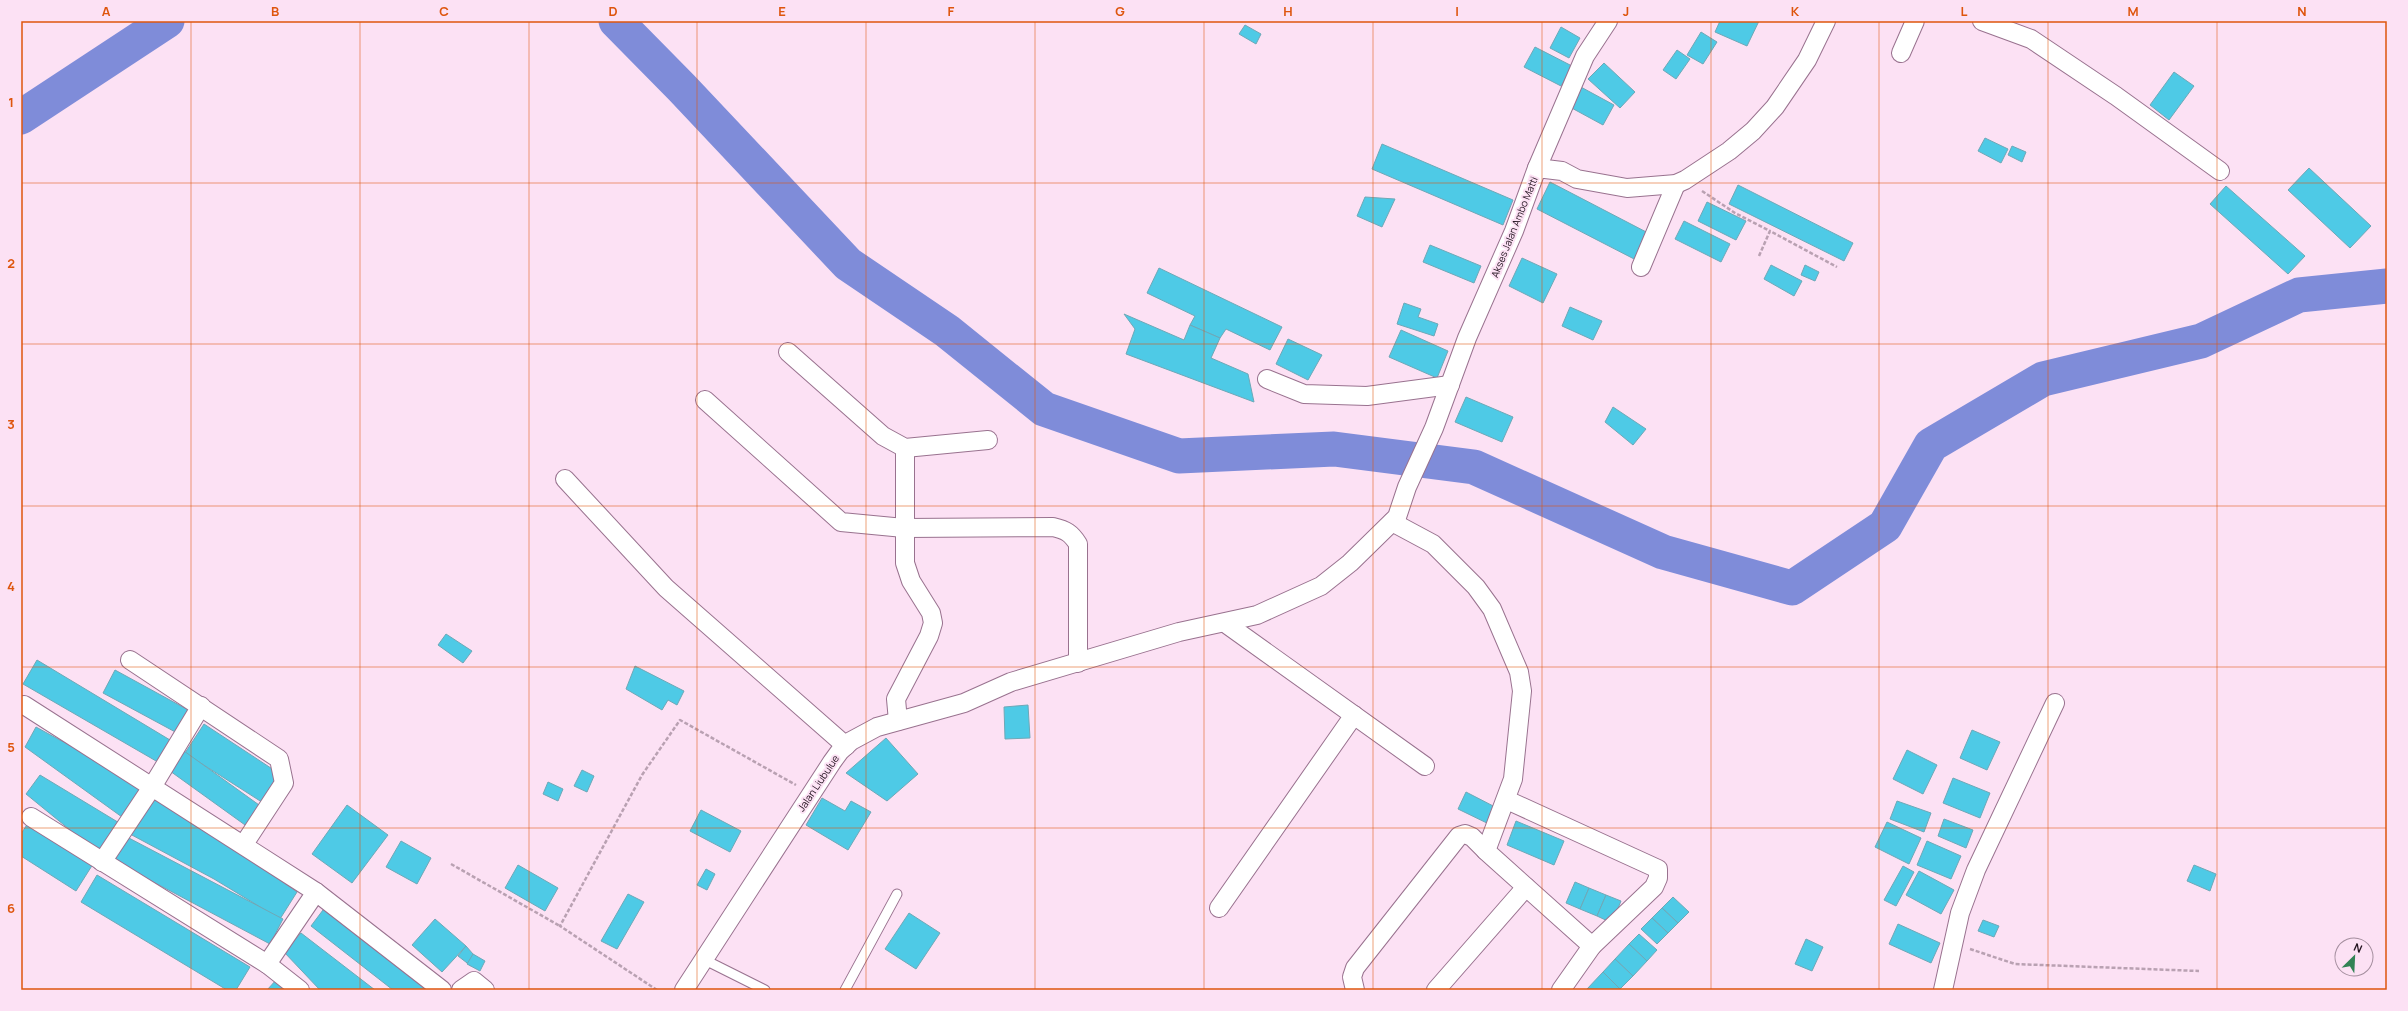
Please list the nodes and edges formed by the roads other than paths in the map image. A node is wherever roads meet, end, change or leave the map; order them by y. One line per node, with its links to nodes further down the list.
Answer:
1 (1608, 21): 6 (street)
2 (1826, 21): 8 (street, Akses Jalan Ambo Matti)
3 (1915, 21): 5 (street)
4 (1982, 21): 7 (street)
5 (1901, 53)
6 (1537, 168): 8 (street, Akses Jalan Ambo Matti); 12 (street, Akses Jalan Ambo Matti)
7 (2220, 171)
8 (1680, 182): 9 (street)
9 (1641, 266)
10 (788, 352): 15 (street)
11 (1267, 379): 12 (street)
12 (1450, 385): 17 (street, Akses Jalan Ambo Matti)
13 (705, 400): 18 (street)
14 (988, 440): 15 (street)
15 (905, 448): 18 (street)
16 (565, 479): 27 (street)
17 (1392, 522): 19 (street, Akses Jalan Ambo Matti); 30 (street)
18 (904, 528): 21 (street); 26 (street)
19 (1225, 623): 21 (street, Jalan Liubulue); 25 (street)
20 (130, 660): 24 (street)
21 (1078, 663): 26 (street, Jalan Liubulue)
22 (2055, 703): 52 (street)
23 (24, 705): 29 (street)
24 (201, 706): 29 (street); 32 (street)
25 (1354, 715): 28 (street); 38 (street)
26 (898, 721): 27 (street, Jalan Liubulue)
27 (846, 746): 40 (street, Jalan Liubulue)
28 (1425, 766)
29 (152, 787): 32 (street); 34 (street)
30 (1507, 800): 33 (street); 39 (street)
31 (31, 817): 34 (street)
32 (244, 844): 36 (street)
33 (1486, 851): 35 (street); 49 (street)
34 (102, 862): 41 (street)
35 (1526, 887): 39 (street); 50 (street)
36 (316, 892): 41 (street); 43 (street)
37 (897, 894): 48 (lane)
38 (1219, 908)
39 (1592, 946): 51 (street)
40 (703, 960): 46 (street, Jalan Liubulue); 47 (lane)
41 (267, 964): 42 (street)
42 (300, 990)
43 (442, 990)
44 (461, 990): 45 (street)
45 (485, 990)
46 (684, 990)
47 (765, 990)
48 (845, 990)
49 (1356, 990)
50 (1436, 990)
51 (1561, 990)
52 (1943, 990)

